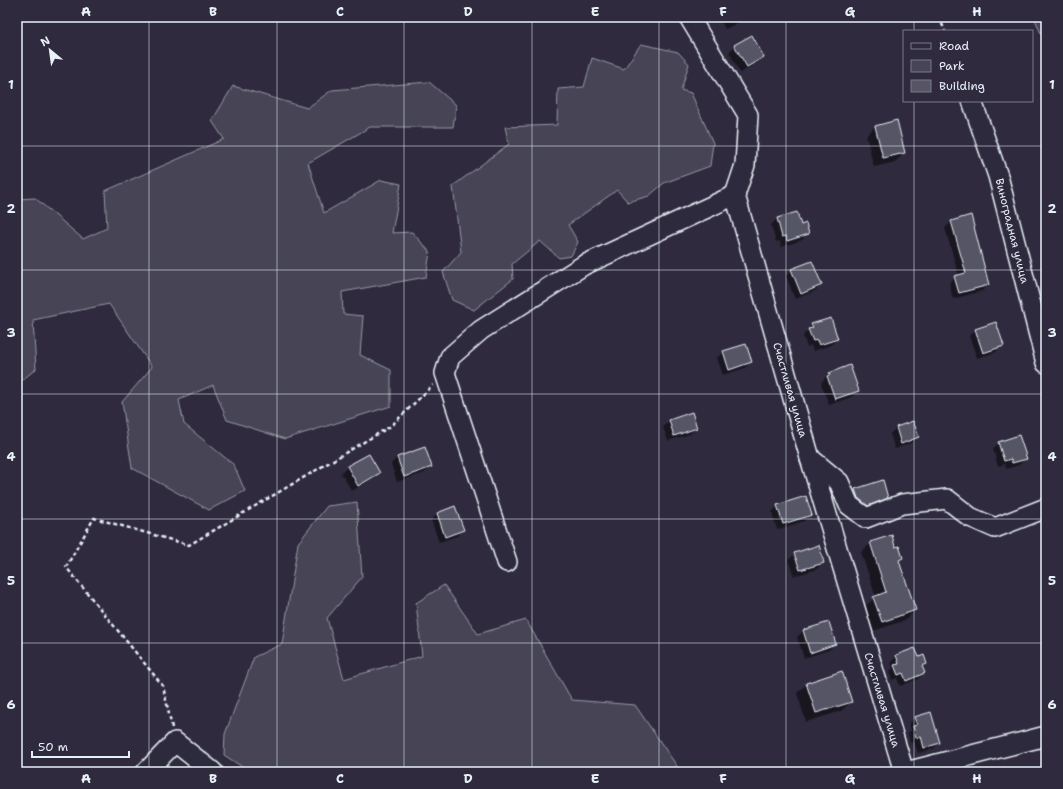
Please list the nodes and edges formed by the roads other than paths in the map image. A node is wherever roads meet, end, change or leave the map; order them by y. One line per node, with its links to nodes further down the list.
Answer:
1 (689, 17): 3 (street)
2 (972, 102): 4 (street, Виноградная улица)
3 (735, 195): 5 (street, Счастливая улица); 7 (street)
4 (1046, 363)
5 (810, 458): 6 (street); 11 (street, Счастливая улица)
6 (1046, 508)
7 (507, 562)
8 (1046, 736): 11 (street)
9 (146, 772): 10 (street)
10 (213, 772)
11 (905, 772)

